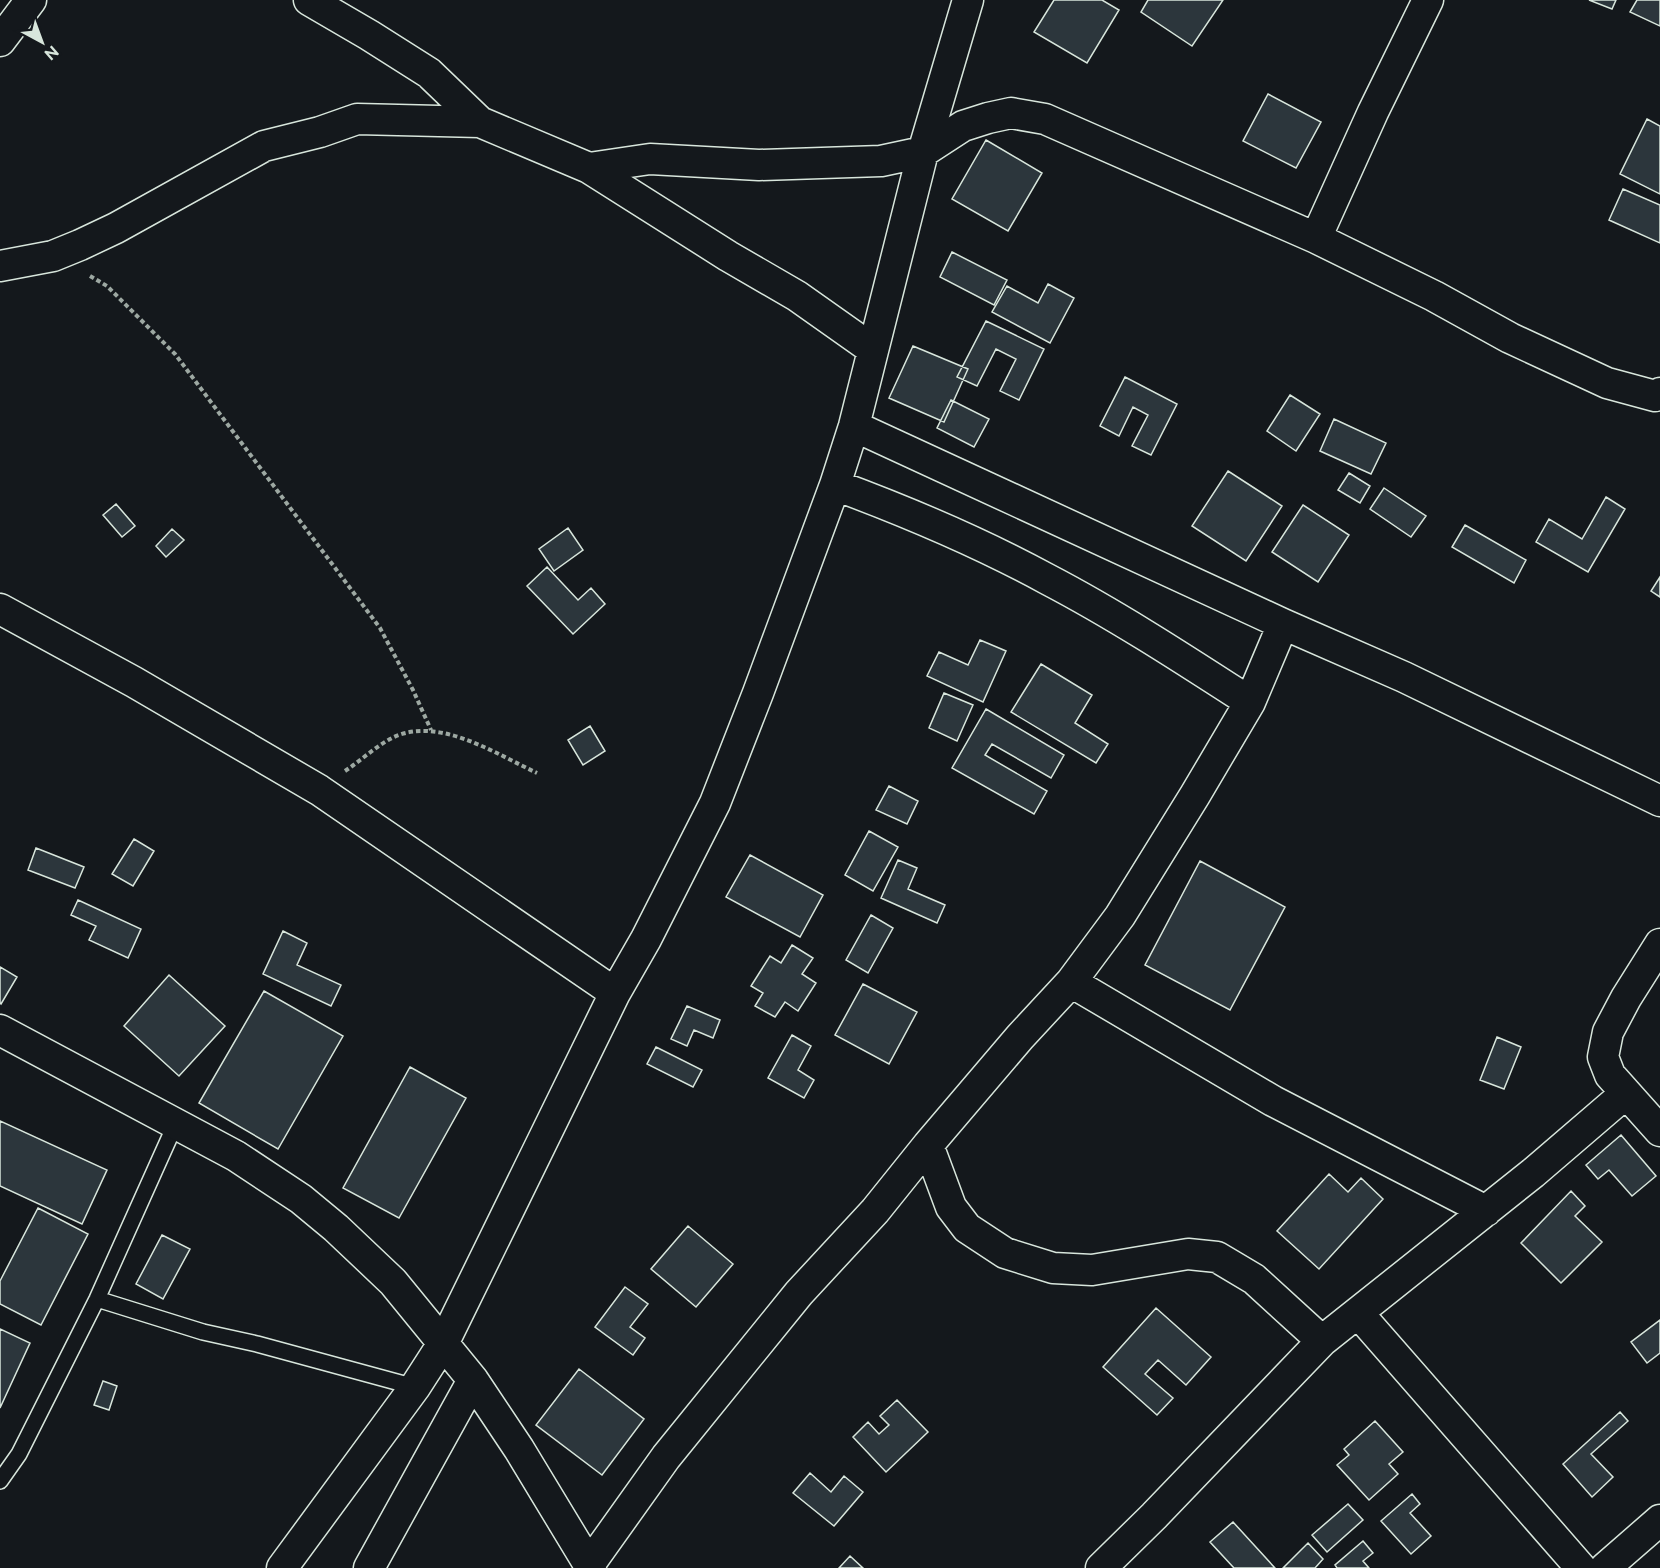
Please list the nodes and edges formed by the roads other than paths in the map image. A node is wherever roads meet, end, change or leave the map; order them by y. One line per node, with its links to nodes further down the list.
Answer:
1 (31, 0): 5 (street)
2 (309, 0): 6 (street)
3 (968, 0): 7 (street)
4 (1428, 0): 9 (street)
5 (0, 41)
6 (480, 122): 8 (street); 10 (street)
7 (923, 152): 8 (street); 9 (street); 11 (street)
8 (589, 168): 11 (street)
9 (1316, 238): 12 (street)
10 (0, 266)
11 (872, 349): 13 (street)
12 (1660, 393)
13 (854, 426): 14 (street); 16 (street)
14 (835, 485): 17 (street); 21 (street)
15 (0, 609): 21 (street)
16 (1283, 624): 17 (street); 18 (street)
17 (1250, 702): 20 (street)
18 (1660, 801)
19 (1660, 944): 23 (street)
20 (1071, 982): 26 (street); 27 (street)
21 (615, 993): 31 (street)
22 (0, 1030): 24 (street)
23 (1625, 1094): 25 (street); 27 (street)
24 (176, 1123): 28 (lane); 31 (street)
25 (1660, 1131)
26 (928, 1145): 30 (street); 36 (street)
27 (1485, 1211): 29 (street)
28 (97, 1299): 33 (lane); 34 (lane)
29 (1358, 1313): 30 (street); 40 (street)
30 (1322, 1341): 39 (street)
31 (444, 1342): 32 (street); 33 (street)
32 (473, 1380): 36 (street); 38 (street)
33 (416, 1387): 37 (street)
34 (0, 1481)
35 (1660, 1520): 41 (street)
36 (590, 1567)
37 (282, 1568)
38 (369, 1568)
39 (1101, 1568)
40 (1581, 1568)
41 (1605, 1568)

